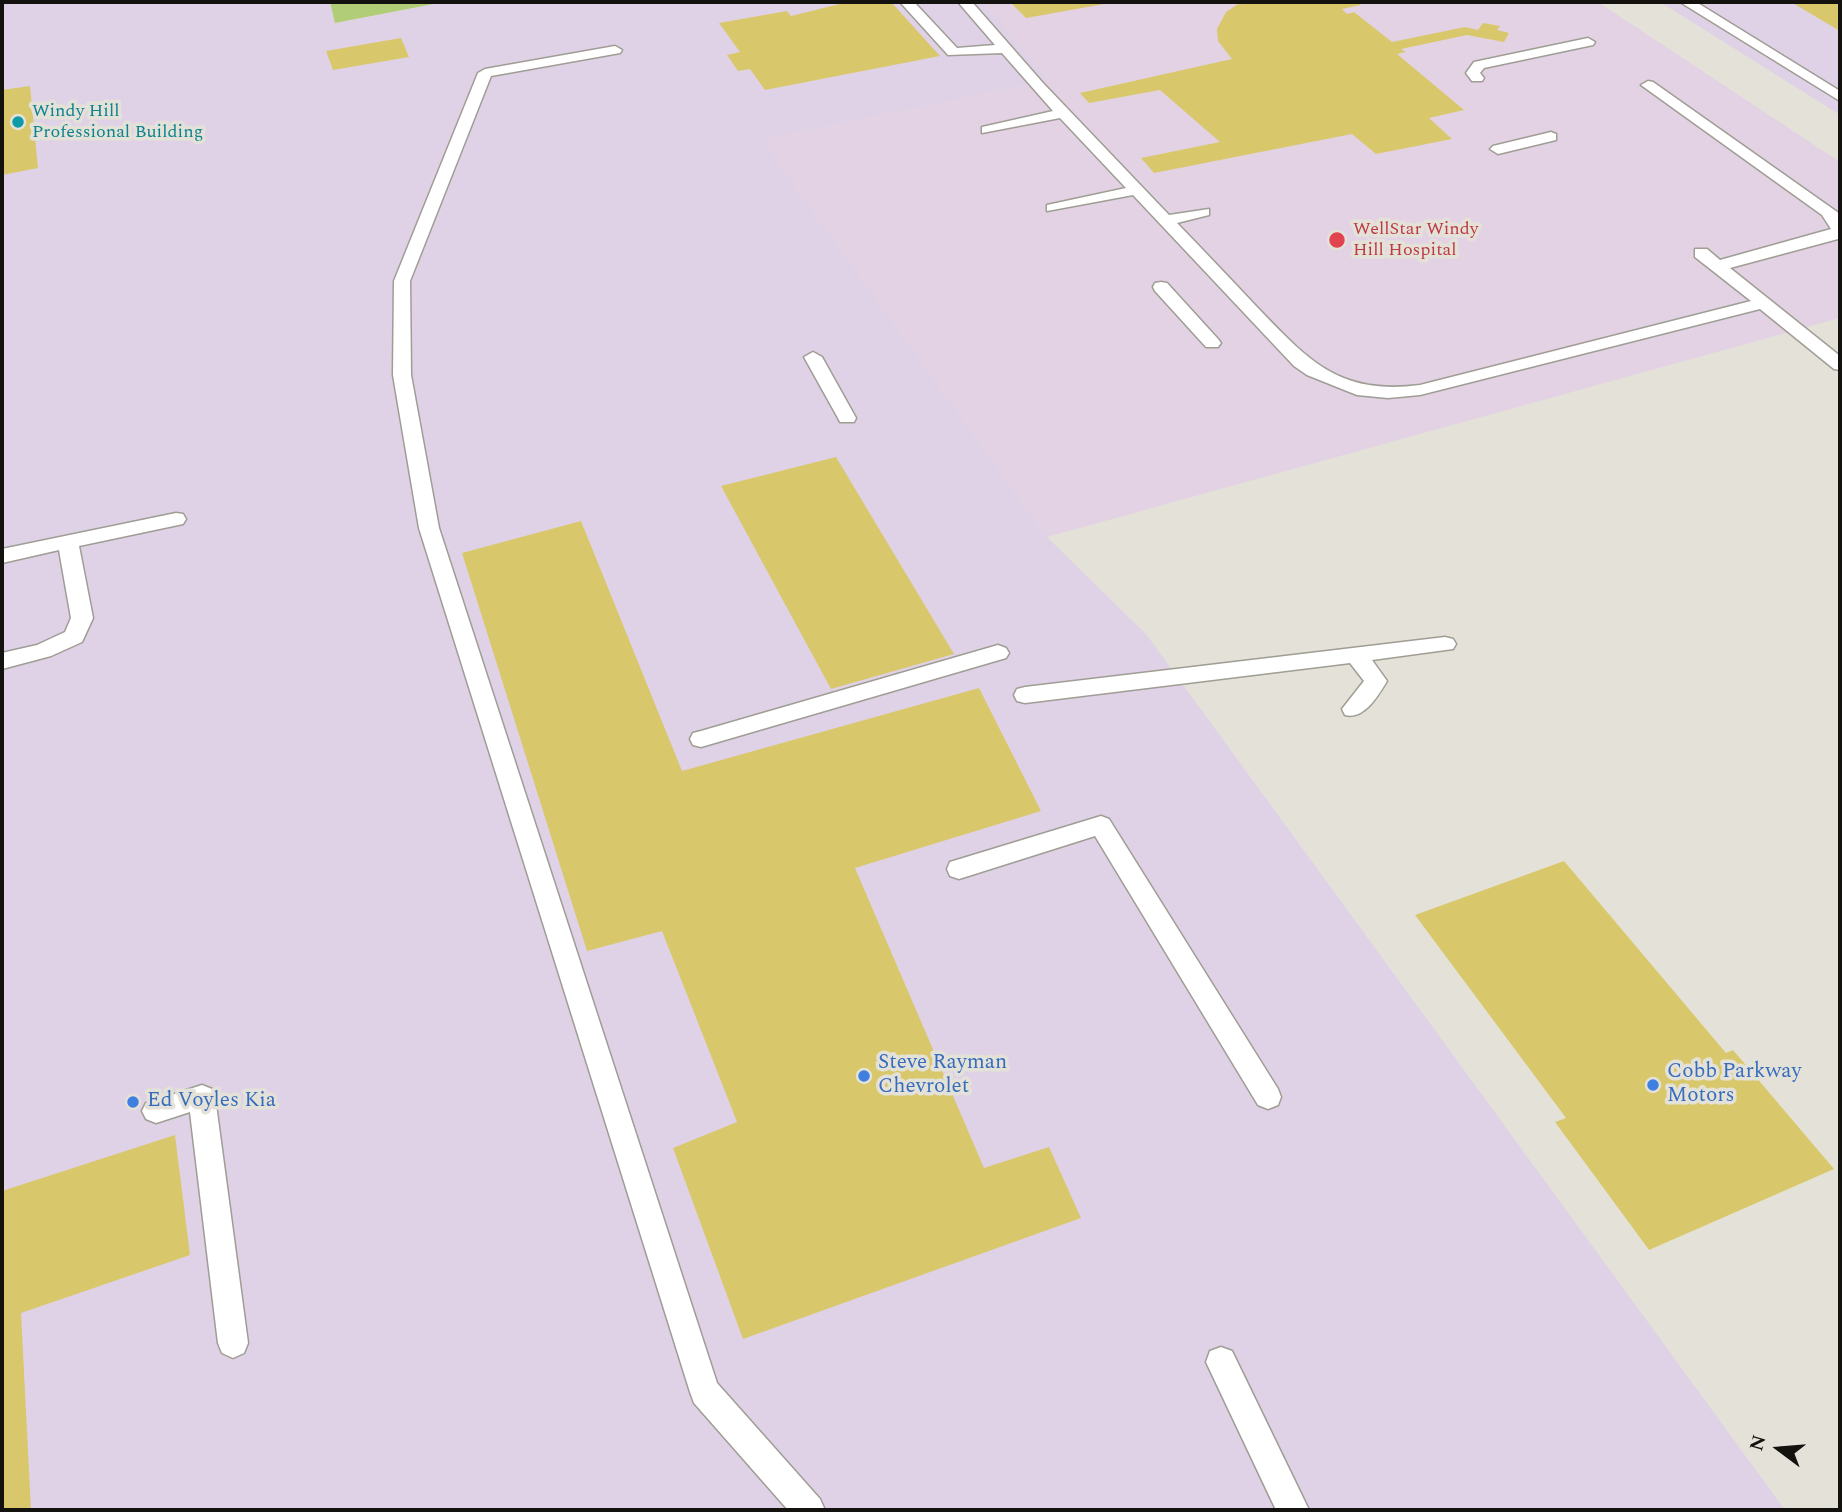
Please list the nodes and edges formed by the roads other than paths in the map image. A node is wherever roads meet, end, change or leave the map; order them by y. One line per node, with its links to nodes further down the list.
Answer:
1 (907, 2): 6 (lane)
2 (965, 2): 6 (lane)
3 (1687, 2): 10 (lane)
4 (1588, 42): 8 (lane)
5 (615, 50): 42 (lane)
6 (1009, 53): 7 (lane); 11 (lane)
7 (1035, 54)
8 (1477, 78)
9 (1648, 85): 20 (lane)
10 (1840, 97)
11 (1064, 113): 12 (lane); 15 (lane)
12 (987, 130)
13 (1552, 137): 14 (lane)
14 (1498, 149)
15 (1136, 190): 16 (lane); 18 (lane)
16 (1053, 208)
17 (1203, 212): 18 (lane)
18 (1164, 221): 22 (lane)
19 (1701, 253): 20 (lane)
20 (1717, 266): 22 (lane)
21 (1161, 287): 23 (lane)
22 (1760, 304): 25 (lane)
23 (1212, 343)
24 (813, 358): 26 (lane)
25 (1840, 365)
26 (846, 418)
27 (176, 519): 28 (lane)
28 (68, 543): 29 (lane); 33 (lane)
29 (2, 556)
30 (1445, 644): 32 (lane)
31 (998, 653): 36 (lane)
32 (1354, 653): 34 (lane); 35 (lane)
33 (2, 661)
34 (1025, 695)
35 (1353, 709)
36 (701, 739)
37 (959, 869): 38 (lane)
38 (1268, 1097)
39 (156, 1111): 40 (lane)
40 (233, 1343)
41 (1221, 1362): 43 (lane)
42 (809, 1510)
43 (1293, 1510)

